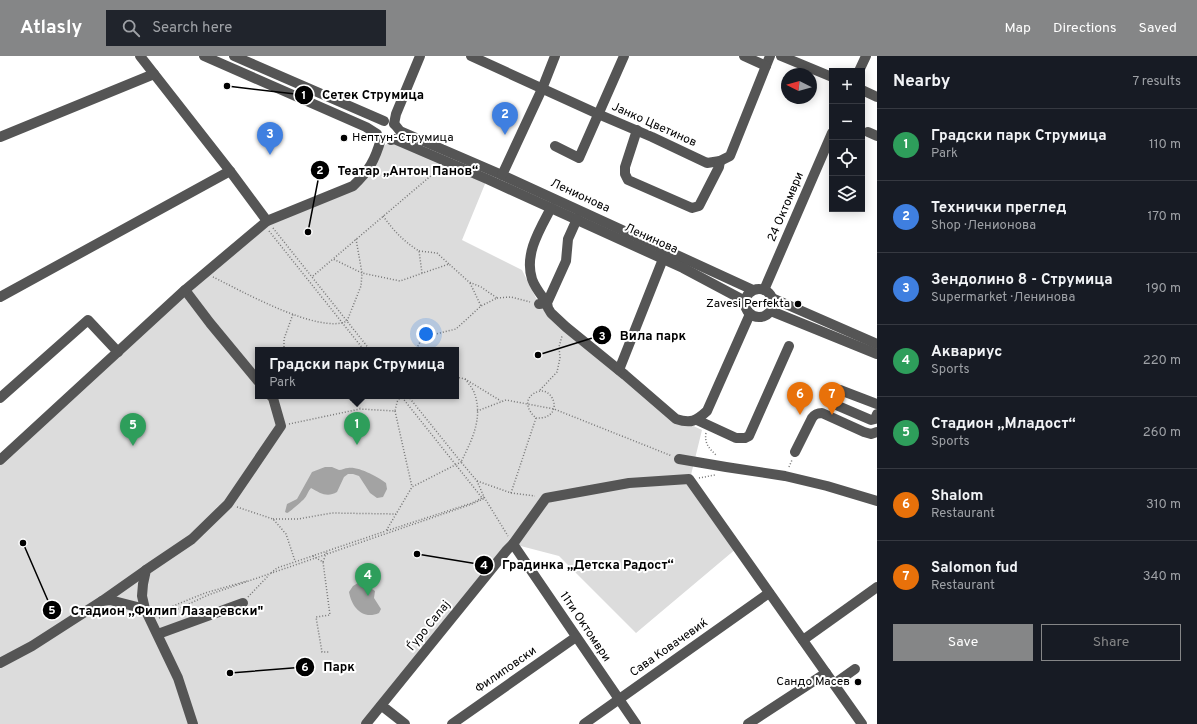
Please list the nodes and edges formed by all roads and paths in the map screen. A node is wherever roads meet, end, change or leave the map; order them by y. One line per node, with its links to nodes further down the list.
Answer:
1 (140, 56): 14 (street)
2 (204, 56): 23 (street, Ленинова)
3 (234, 56): 20 (street)
4 (420, 56): 20 (street)
5 (471, 56): 16 (street, Јанко Цветинов)
6 (555, 56): 16 (street)
7 (624, 56): 19 (street)
8 (744, 56): 12 (street)
9 (770, 56): 12 (street)
10 (781, 56): 15 (street)
11 (866, 56): 13 (street)
12 (766, 66): 27 (street)
13 (860, 68)
14 (154, 74): 22 (street); 28 (street)
15 (829, 76)
16 (542, 89): 19 (street, Јанко Цветинов); 29 (street)
17 (865, 91): 18 (street)
18 (877, 97)
19 (598, 114): 21 (street, Јанко Цветинов); 25 (street)
20 (391, 123): 23 (street); 23 (street); 29 (street, Ленионова)
21 (637, 130): 27 (street, Јанко Цветинов); 27 (street)
22 (0, 137)
23 (384, 138): 26 (street, Ленинова); 33 (street)
24 (829, 140): 46 (street, 24 Октомври)
25 (554, 146)
26 (447, 161): 30 (street, Ленинова); 31 (path)
27 (720, 161)
28 (230, 171): 33 (street); 47 (street)
29 (502, 175): 45 (street, Ленионова)
30 (551, 208): 32 (street, Ленинова); 51 (street)
31 (383, 216): 34 (path); 35 (path)
32 (576, 220): 36 (street, Ленинова); 51 (street)
33 (268, 226): 39 (street); 42 (path); 57 (path)
34 (356, 239): 37 (path); 40 (path)
35 (419, 251): 38 (path); 41 (path)
36 (663, 258): 50 (street, Ленинова); 67 (street)
37 (333, 259): 40 (path); 42 (path)
38 (449, 264): 41 (path); 43 (path)
39 (205, 273): 44 (street); 54 (path)
40 (362, 273): 41 (path); 56 (path)
41 (422, 273)
42 (312, 276): 56 (path)
43 (469, 282): 48 (path); 52 (path)
44 (185, 290): 65 (street); 68 (street)
45 (753, 290): 46 (street); 50 (street)
46 (764, 290): 49 (street)
47 (0, 297)
48 (497, 298): 51 (path); 52 (path)
49 (772, 298): 53 (street); 59 (street)
50 (745, 301): 55 (street)
51 (543, 303): 58 (street)
52 (481, 306): 64 (path)
53 (771, 311): 55 (street); 66 (street)
54 (293, 314): 57 (path); 61 (path)
55 (750, 314): 87 (street)
56 (347, 321): 57 (path); 63 (path)
57 (343, 323): 62 (path)
58 (566, 327): 67 (street); 71 (path)
59 (877, 344)
60 (789, 346): 88 (street)
61 (284, 347)
62 (362, 347)
63 (368, 347)
64 (418, 347)
65 (118, 352): 72 (street); 93 (street)
66 (877, 354)
67 (619, 370): 87 (street)
68 (255, 377)
69 (459, 378): 70 (path)
70 (466, 379): 78 (path); 84 (path)
71 (540, 390): 79 (path); 82 (path)
72 (0, 398)
73 (273, 399): 89 (street)
74 (349, 399): 81 (path)
75 (399, 399): 83 (path)
76 (403, 399): 95 (path)
77 (410, 399): 94 (path)
78 (502, 402): 79 (path); 84 (path)
79 (528, 404): 82 (path); 86 (path)
80 (877, 404): 85 (street)
81 (360, 409): 83 (path); 89 (path)
82 (554, 409): 86 (path); 92 (path)
83 (395, 411): 100 (path)
84 (477, 411): 94 (path)
85 (877, 414)
86 (536, 418): 101 (path)
87 (697, 420): 88 (street)
88 (708, 425): 96 (path)
89 (281, 426): 105 (street)
90 (877, 432): 91 (street)
91 (795, 452): 97 (path)
92 (679, 459): 96 (street)
93 (0, 460)
94 (461, 462): 95 (path); 99 (path)
95 (456, 464): 100 (path); 102 (path)
96 (726, 467): 97 (street); 98 (path)
97 (785, 476): 104 (street)
98 (690, 479): 103 (street); 119 (street)
99 (478, 481): 101 (path); 102 (path)
100 (412, 487): 106 (path)
101 (511, 493): 103 (path)
102 (483, 497): 108 (path); 109 (path); 111 (path)
103 (546, 498): 109 (street, Ѓуро Салај)
104 (877, 501)
105 (228, 504): 107 (path); 116 (street)
106 (396, 514): 107 (path); 108 (path)
107 (273, 519): 114 (path)
108 (386, 531): 110 (path)
109 (513, 544): 124 (street, 11ти Октомври); 132 (street, Ѓуро Салај)
110 (327, 551): 111 (path); 112 (path)
111 (326, 555): 113 (path); 115 (path)
112 (313, 556): 113 (path); 114 (path)
113 (316, 558): 115 (path); 117 (path)
114 (295, 562): 117 (path)
115 (323, 562): 126 (path)
116 (146, 570): 120 (street); 122 (street)
117 (269, 574): 121 (path); 122 (path); 122 (path)
118 (877, 587): 125 (street)
119 (769, 593): 125 (street); 131 (street, Сава Ковачевиќ)
120 (102, 601): 122 (street); 127 (street)
121 (243, 603): 123 (street)
122 (151, 614): 123 (street)
123 (158, 634): 133 (street)
124 (576, 637): 131 (street, 11ти Октомври); 136 (street, Филиповски)
125 (803, 640): 129 (street)
126 (330, 652)
127 (0, 663)
128 (855, 669): 130 (street)
129 (826, 672): 130 (street); 139 (street)
130 (834, 684): 140 (street)
131 (619, 699): 137 (street, Сава Ковачевиќ); 138 (street, 11ти Октомври)
132 (381, 706): 134 (street, Ѓуро Салај); 135 (street)
133 (193, 724)
134 (366, 724)
135 (405, 724)
136 (452, 724)
137 (584, 724)
138 (636, 724)
139 (748, 724)
140 (862, 724)

